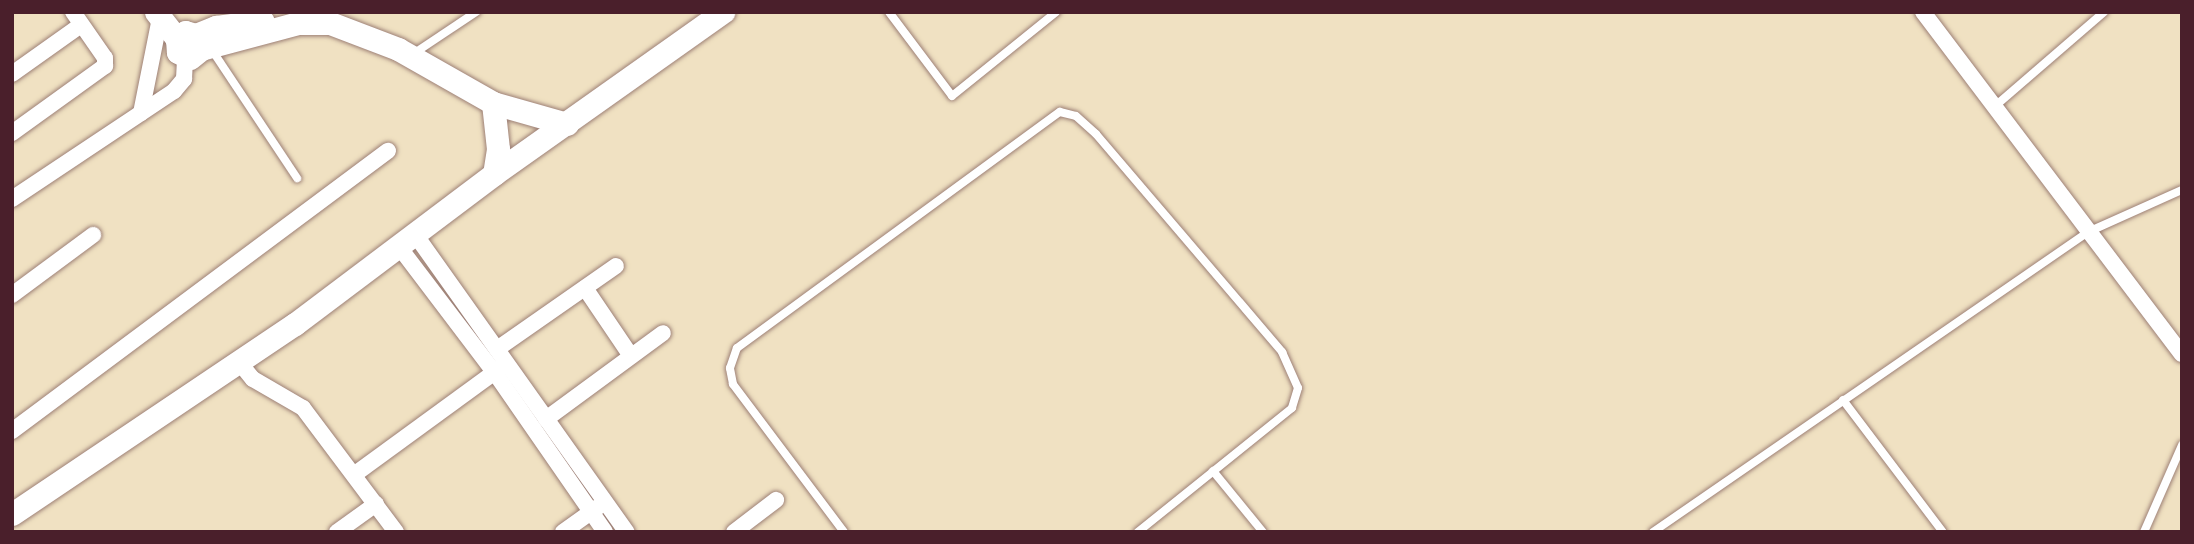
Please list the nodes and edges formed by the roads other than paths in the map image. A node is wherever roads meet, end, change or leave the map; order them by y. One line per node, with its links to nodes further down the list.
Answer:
1 (476, 12): 11 (lane)
2 (723, 12): 16 (street)
3 (889, 12): 4 (lane)
4 (1056, 12)
5 (1923, 12): 14 (street)
6 (2104, 12): 14 (lane)
7 (158, 15): 10 (street); 15 (street)
8 (302, 18): 10 (street); 11 (street)
9 (77, 19): 12 (street); 17 (street)
10 (192, 43): 15 (street); 20 (lane)
11 (411, 56): 13 (street)
12 (12, 75)
13 (493, 103): 16 (street); 19 (street)
14 (1994, 107): 23 (street)
15 (141, 113): 22 (street)
16 (567, 124): 19 (street)
17 (12, 133)
18 (388, 152): 37 (street)
19 (494, 174): 25 (street)
20 (297, 178)
21 (2182, 190): 23 (lane)
22 (12, 199)
23 (2088, 232): 31 (street); 35 (lane)
24 (93, 235): 28 (street)
25 (408, 242): 30 (street); 33 (street); 34 (street)
26 (616, 266): 27 (street)
27 (585, 288): 30 (street); 32 (street)
28 (12, 295)
29 (663, 334): 32 (street)
30 (497, 349): 34 (street)
31 (2182, 354)
32 (631, 356): 36 (street)
33 (239, 362): 40 (street); 45 (street)
34 (501, 368): 36 (street); 40 (street); 44 (street)
35 (1843, 400): 46 (lane); 56 (lane)
36 (546, 419): 42 (street)
37 (12, 431)
38 (2182, 445): 57 (lane)
39 (1213, 471): 53 (lane); 54 (lane); 55 (lane)
40 (355, 474): 43 (street)
41 (776, 500): 52 (street)
42 (605, 502): 44 (street); 51 (street)
43 (376, 505): 47 (street); 48 (street)
44 (591, 512): 49 (street); 50 (street)
45 (12, 514)
46 (1656, 531)
47 (337, 532)
48 (396, 532)
49 (563, 532)
50 (605, 532)
51 (627, 532)
52 (734, 532)
53 (844, 532)
54 (1138, 532)
55 (1264, 532)
56 (1943, 532)
57 (2144, 532)

